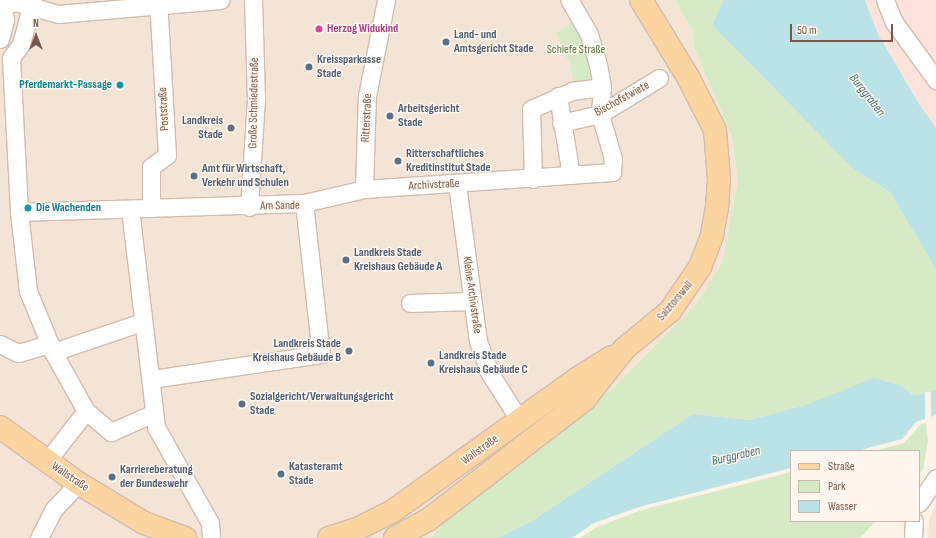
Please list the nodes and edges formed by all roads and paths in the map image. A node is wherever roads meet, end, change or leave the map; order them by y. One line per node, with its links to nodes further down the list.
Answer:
1 (220, 0): 7 (street)
2 (253, 0): 21 (street, Große Schmiedestraße)
3 (386, 0): 19 (street, Ritterstraße)
4 (569, 0): 12 (street)
5 (642, 0): 30 (main road, Salztorswall)
6 (885, 0): 11 (street)
7 (158, 2): 8 (street); 22 (street, Poststraße)
8 (33, 3): 9 (street); 24 (street)
9 (2, 19)
10 (659, 78): 14 (street, Bischofstwiete)
11 (936, 80)
12 (602, 87): 13 (street); 14 (street)
13 (558, 96): 15 (street); 17 (street)
14 (600, 114): 15 (street, Bischofstwiete); 16 (street, Archivstraße)
15 (561, 124): 16 (street)
16 (571, 175): 17 (street, Archivstraße)
17 (533, 179): 18 (street, Archivstraße)
18 (457, 184): 19 (street, Archivstraße); 25 (street, Kleine Archivstraße)
19 (364, 189): 20 (street, Archivstraße)
20 (304, 203): 21 (street, Am Sande); 31 (street, Am Sande)
21 (250, 207): 22 (street, Am Sande)
22 (151, 208): 23 (street, Am Sande)
23 (130, 209): 24 (street, Am Sande); 27 (street)
24 (18, 212): 29 (street)
25 (472, 301): 26 (street); 34 (street, Kleine Archivstraße)
26 (410, 303)
27 (142, 322): 29 (street); 31 (street)
28 (0, 344): 29 (street)
29 (51, 348): 32 (street)
30 (624, 349): 34 (main road, Wallstraße); 36 (main road, Salztorswall)
31 (151, 379): 33 (street)
32 (86, 411): 33 (street); 37 (street)
33 (154, 413): 47 (street)
34 (520, 421): 36 (main road); 44 (main road, Wallstraße)
35 (0, 427): 37 (main road, Wallstraße)
36 (533, 439): 42 (main road, Salztorswall)
37 (47, 461): 39 (main road, Wallstraße)
38 (936, 478): 40 (street)
39 (78, 483): 43 (main road, Wallstraße); 45 (street)
40 (920, 502)
41 (914, 522): 49 (street)
42 (423, 529): 48 (main road)
43 (150, 531): 46 (main road, Wallstraße)
44 (351, 537)
45 (39, 538)
46 (185, 538)
47 (211, 538)
48 (395, 538)
49 (913, 538)

